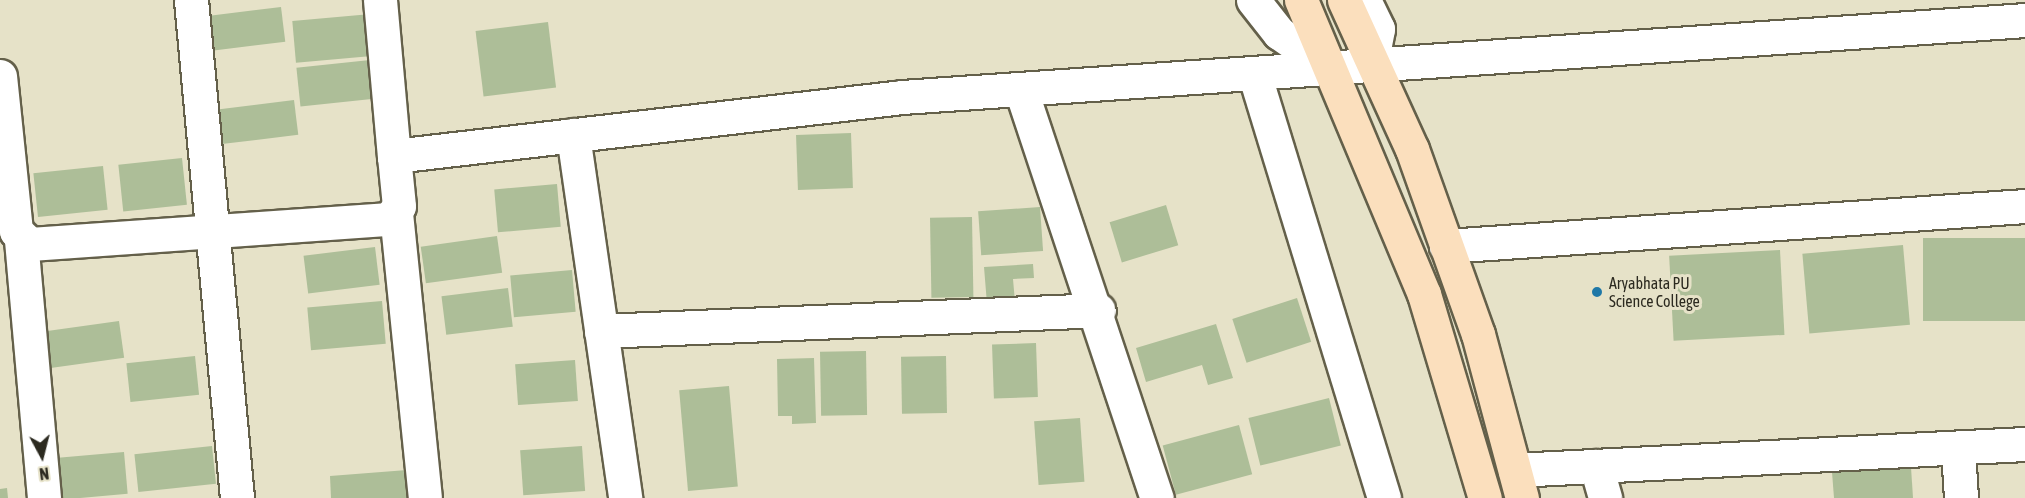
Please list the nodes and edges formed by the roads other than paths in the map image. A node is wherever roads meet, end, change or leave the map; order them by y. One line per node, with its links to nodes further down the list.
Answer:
1 (191, 0): 17 (street)
2 (380, 0): 14 (street)
3 (1253, 0): 9 (street)
4 (1301, 0): 9 (main road)
5 (1344, 0): 8 (main road)
6 (1364, 0): 8 (street)
7 (2025, 20): 8 (street)
8 (1371, 64): 9 (street); 19 (main road)
9 (1331, 69): 11 (street); 32 (main road)
10 (0, 76): 18 (street)
11 (1256, 76): 12 (street); 31 (street)
12 (1021, 90): 13 (street); 20 (street)
13 (573, 135): 14 (street); 21 (street)
14 (394, 156): 16 (street)
15 (2025, 206): 19 (street)
16 (396, 213): 17 (street); 28 (street)
17 (212, 232): 18 (street); 27 (street)
18 (21, 240): 26 (street)
19 (1446, 246): 25 (main road)
20 (1099, 310): 21 (street); 30 (street)
21 (601, 331): 29 (street)
22 (2025, 444): 23 (street)
23 (1958, 447): 24 (street); 34 (street)
24 (1596, 466): 25 (street); 33 (street)
25 (1518, 484)
26 (44, 498)
27 (237, 498)
28 (425, 498)
29 (625, 498)
30 (1157, 498)
31 (1384, 498)
32 (1485, 498)
33 (1605, 498)
34 (1961, 498)

